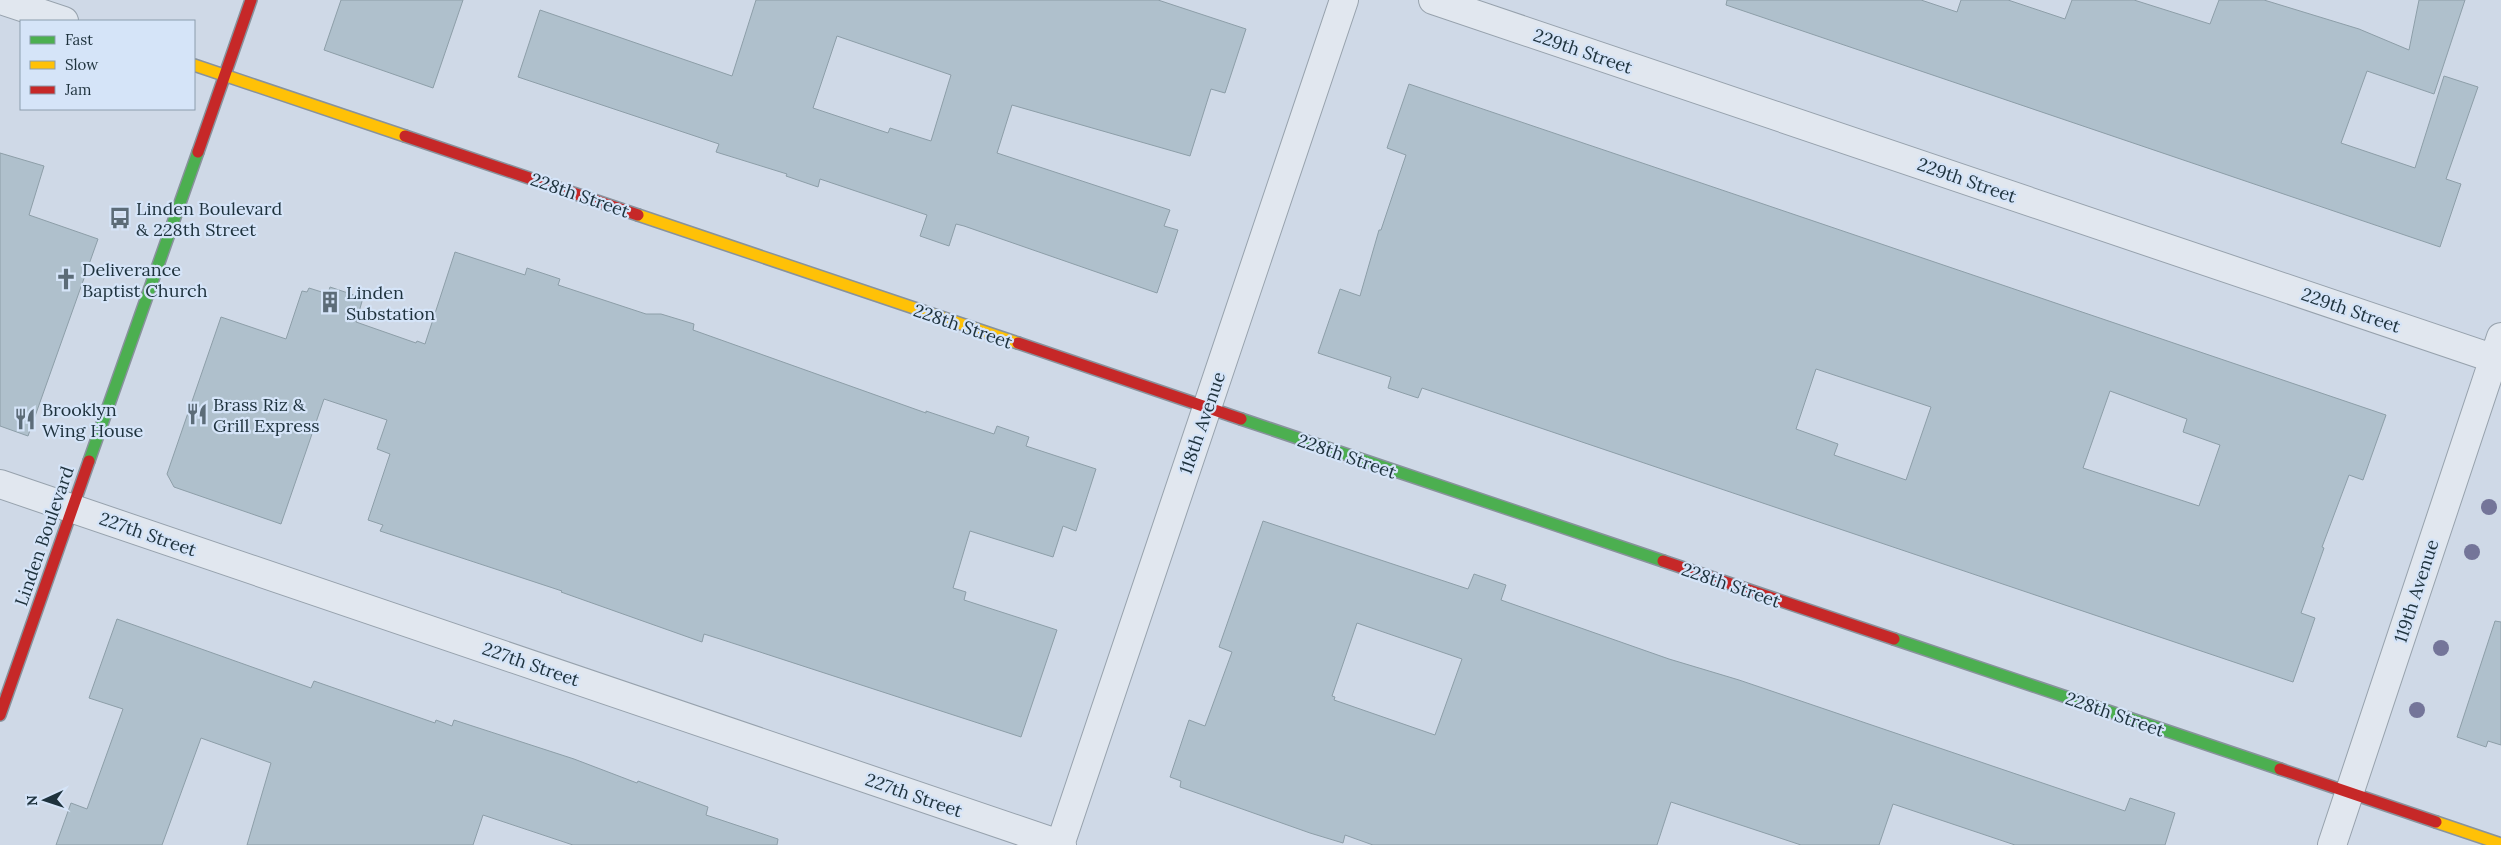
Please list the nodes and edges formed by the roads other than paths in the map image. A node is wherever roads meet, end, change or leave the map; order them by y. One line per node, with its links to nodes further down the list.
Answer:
1 (1, 0): 5 (street)
2 (251, 0): 7 (street, Linden Boulevard)
3 (1344, 0): 9 (street, 118th Avenue)
4 (1433, 0): 8 (street, 229th Street)
5 (61, 20)
6 (195, 65): 7 (street, 228th Street)
7 (224, 75): 9 (street, 228th Street); 11 (street, Linden Boulevard)
8 (2499, 352): 13 (street, 119th Avenue)
9 (1206, 408): 13 (street, 228th Street); 15 (street, 118th Avenue)
10 (0, 484): 11 (street, 227th Street)
11 (72, 508): 12 (street, Linden Boulevard); 15 (street, 227th Street)
12 (0, 715)
13 (2350, 793): 14 (street, 228th Street); 16 (street, 119th Avenue)
14 (2501, 844)
15 (1060, 845)
16 (2332, 845)

